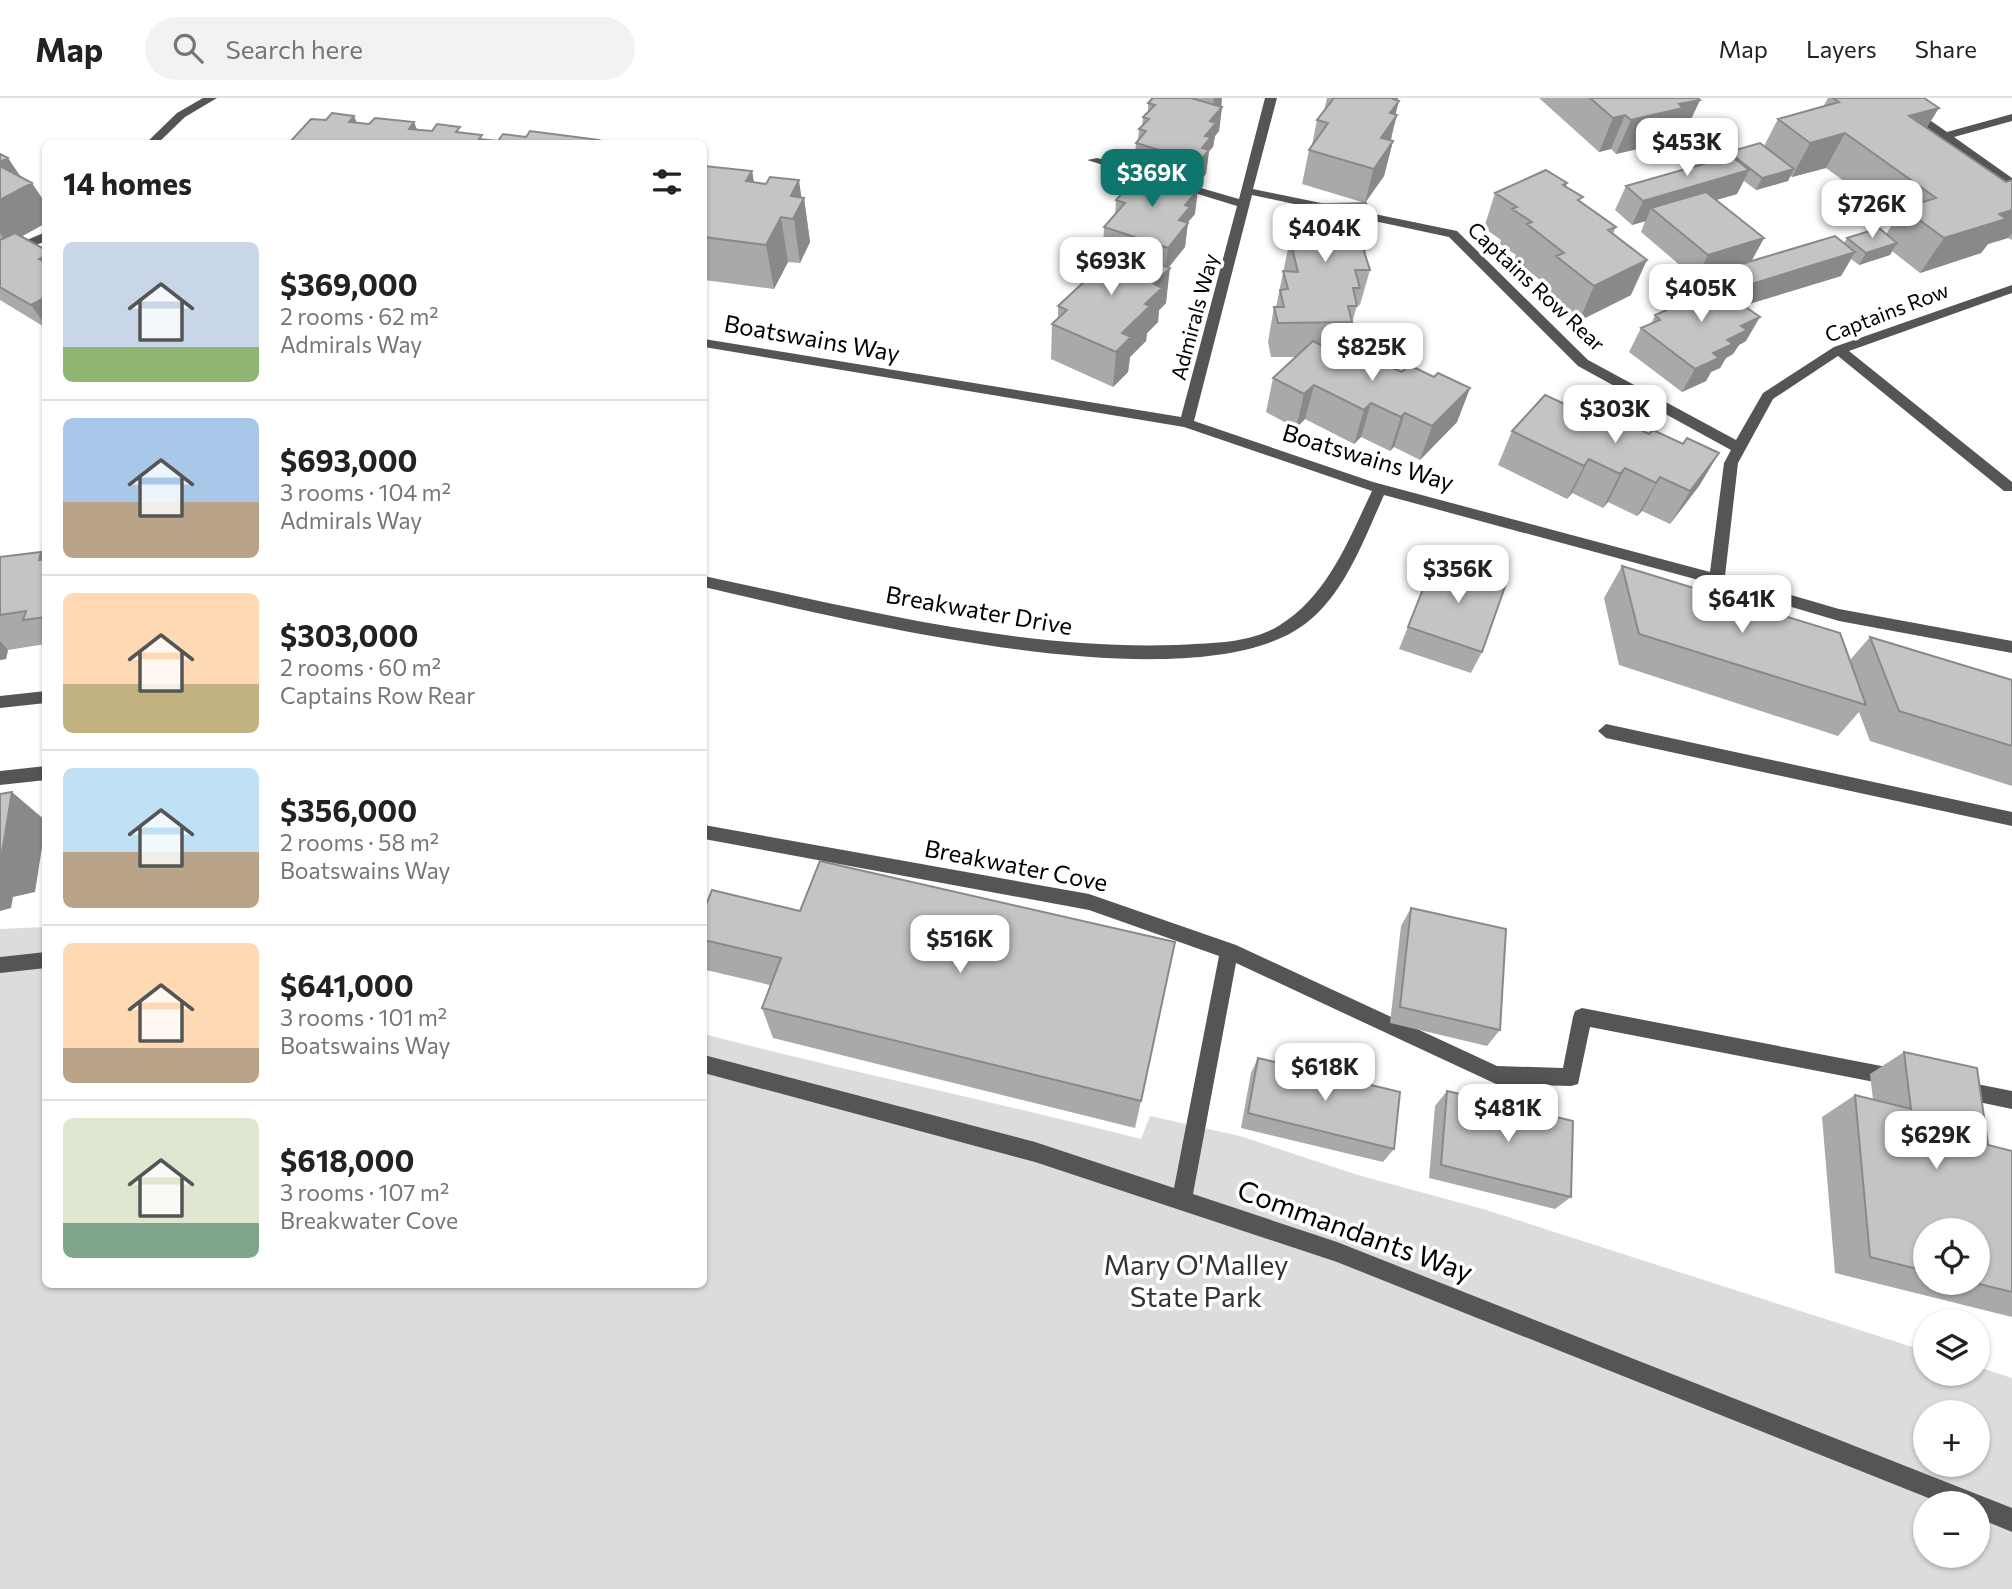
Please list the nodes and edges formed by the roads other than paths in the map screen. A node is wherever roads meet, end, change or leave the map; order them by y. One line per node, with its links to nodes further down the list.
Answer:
1 (211, 98): 6 (street)
2 (1271, 98): 9 (street, Admirals Way)
3 (1891, 98): 5 (street)
4 (2012, 117): 5 (street)
5 (1945, 136): 8 (street)
6 (154, 140)
7 (1093, 160): 9 (street, Captains Row Rear)
8 (2012, 183)
9 (1246, 198): 15 (street, Admirals Way); 16 (street, Captains Row Rear)
10 (42, 238): 11 (street)
11 (0, 255)
12 (2012, 289): 14 (street, Captains Row)
13 (707, 343): 15 (street, Boatswains Way)
14 (1839, 350): 16 (street, Captains Row); 17 (street)
15 (1186, 423): 18 (street, Boatswains Way)
16 (1739, 448): 19 (street, Captains Row)
17 (2009, 487)
18 (1380, 489): 19 (street, Boatswains Way); 20 (street, Breakwater Drive)
19 (1717, 579): 21 (street, Boatswains Way)
20 (707, 584)
21 (2012, 647)
22 (42, 697): 23 (street)
23 (0, 702)
24 (1606, 731): 27 (street)
25 (42, 773): 26 (street)
26 (0, 778)
27 (2012, 819)
28 (707, 833): 29 (street, Breakwater Cove)
29 (1229, 951): 33 (street, Breakwater Cove); 34 (street)
30 (42, 960): 31 (street)
31 (0, 965)
32 (707, 1065): 34 (street, Commandants Way)
33 (2012, 1100)
34 (1182, 1200): 35 (street, Commandants Way)
35 (1939, 1491)
36 (1990, 1512): 37 (street)
37 (2012, 1520)

